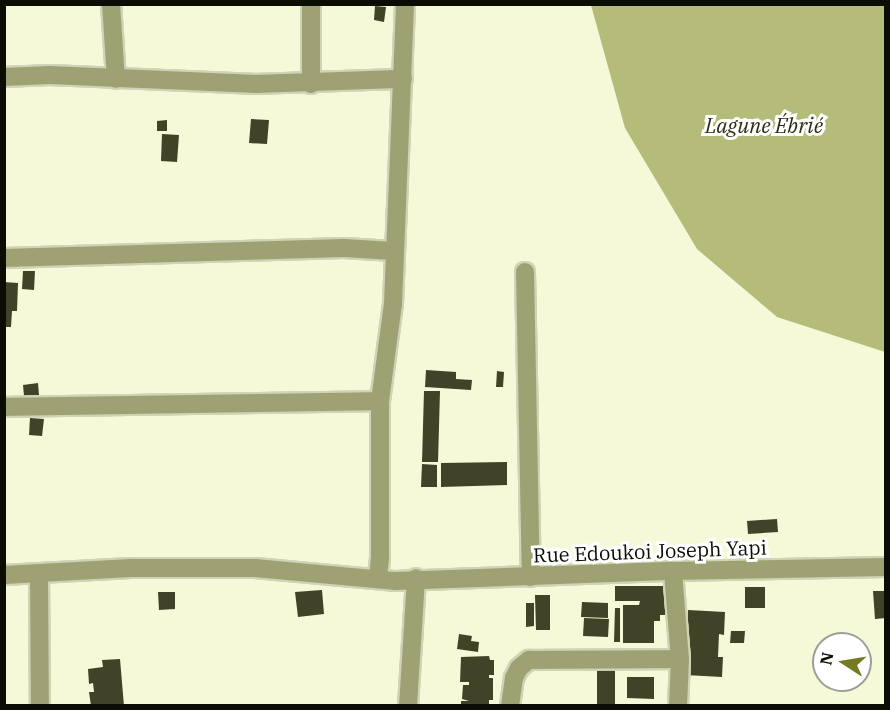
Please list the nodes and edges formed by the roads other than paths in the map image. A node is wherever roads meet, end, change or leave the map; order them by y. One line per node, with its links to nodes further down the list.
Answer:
1 (111, 4): 6 (street)
2 (311, 4): 7 (street)
3 (405, 4): 5 (street)
4 (4, 77): 6 (street)
5 (403, 79): 7 (street); 8 (street)
6 (116, 80): 7 (street)
7 (311, 84)
8 (393, 251): 9 (street); 11 (street)
9 (4, 258)
10 (525, 272): 18 (street)
11 (380, 400): 12 (street); 17 (street)
12 (4, 407)
13 (885, 567): 14 (street, Rue Edoukoi Joseph Yapi)
14 (673, 571): 18 (street, Rue Edoukoi Joseph Yapi); 20 (street)
15 (4, 575): 16 (street, Rue Edoukoi Joseph Yapi)
16 (39, 575): 17 (street, Rue Edoukoi Joseph Yapi); 21 (street)
17 (378, 577): 19 (street, Rue Edoukoi Joseph Yapi)
18 (531, 577): 19 (street, Rue Edoukoi Joseph Yapi)
19 (416, 578): 22 (street)
20 (680, 658): 23 (street); 24 (street)
21 (40, 705)
22 (408, 705)
23 (510, 705)
24 (678, 705)

